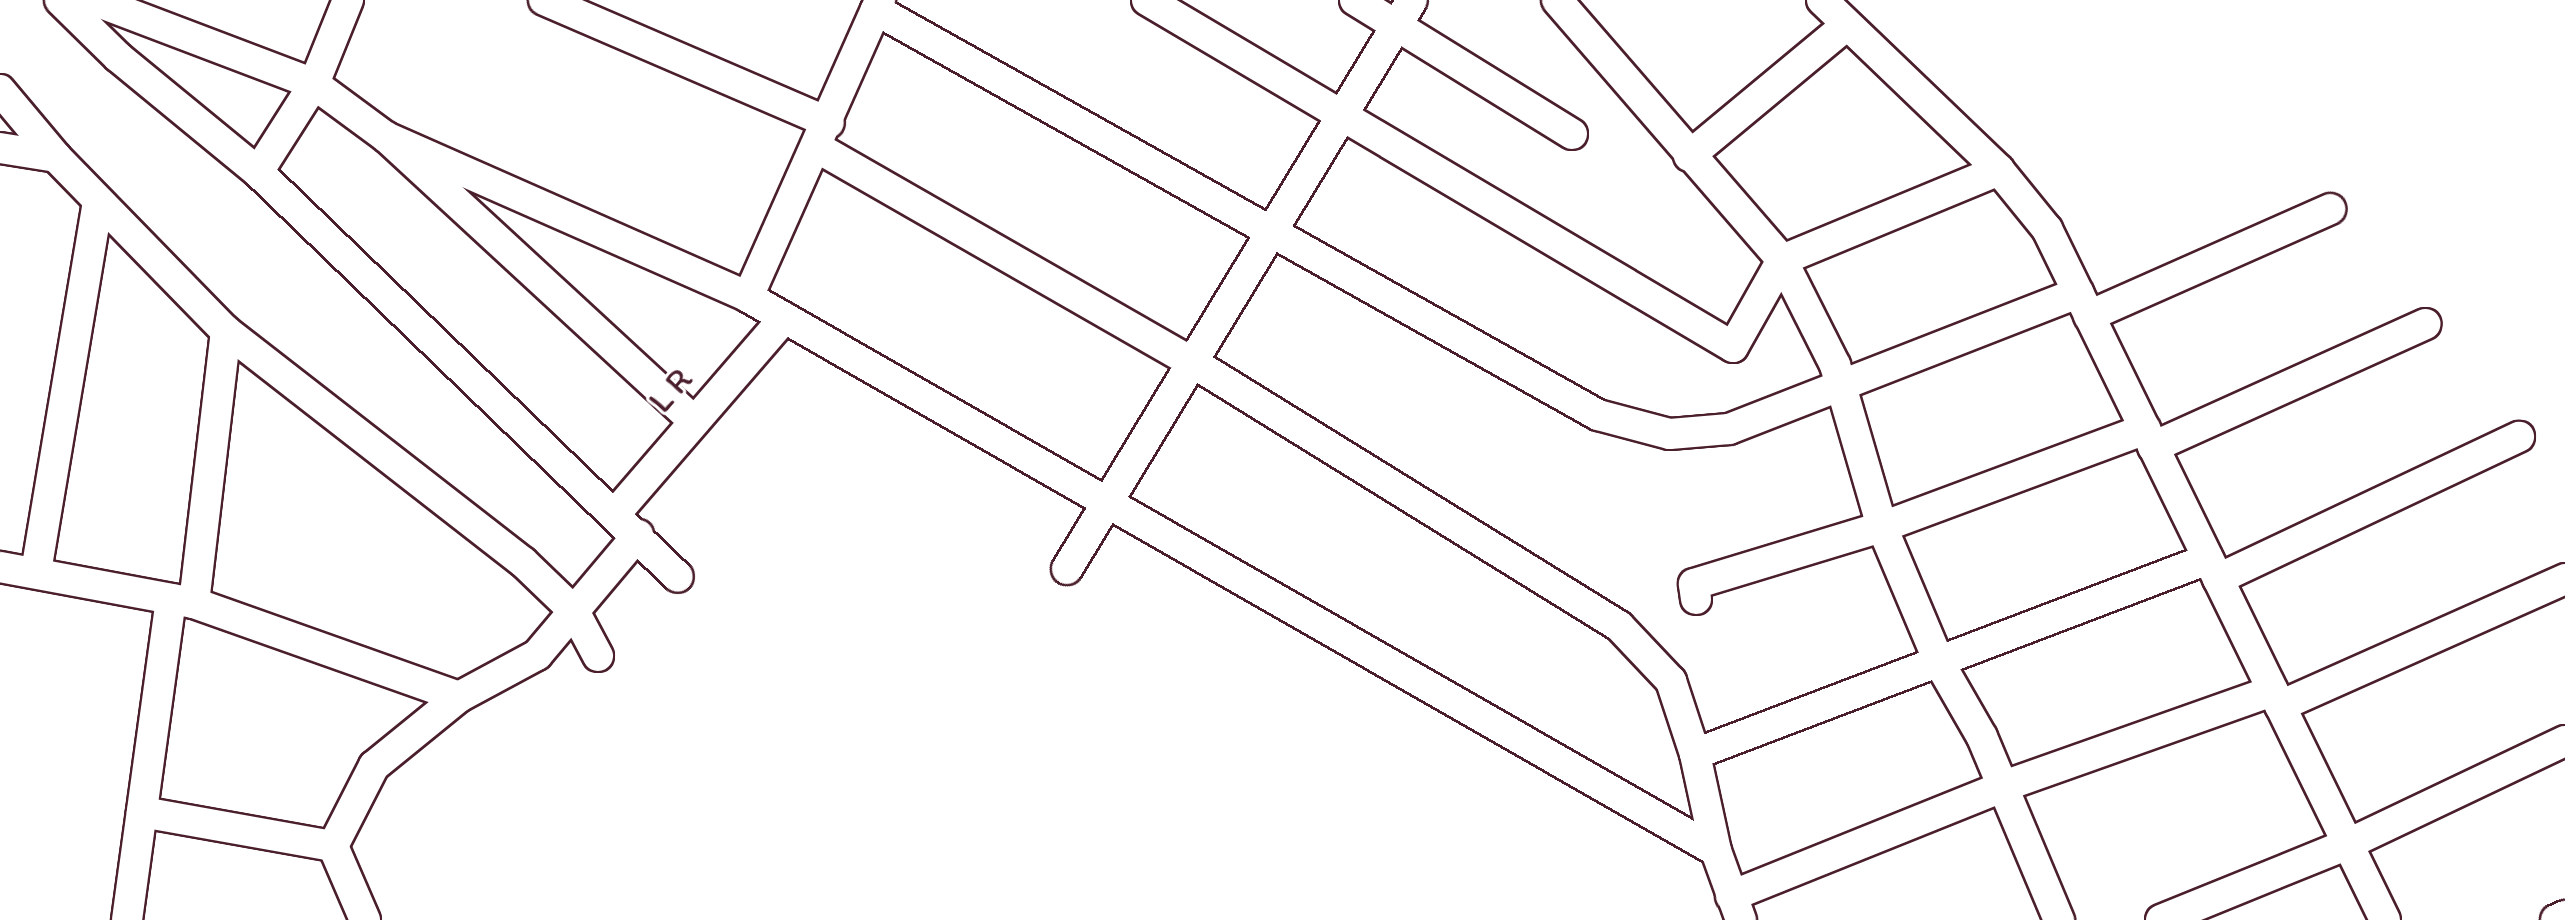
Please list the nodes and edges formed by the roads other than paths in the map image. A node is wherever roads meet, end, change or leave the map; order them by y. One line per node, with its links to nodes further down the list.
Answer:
1 (60, 0): 22 (street)
2 (93, 0): 12 (street)
3 (348, 0): 12 (street)
4 (544, 0): 16 (street)
5 (1147, 0): 14 (street)
6 (1355, 0): 10 (street)
7 (1557, 0): 19 (street)
8 (1822, 0): 11 (street)
9 (878, 5): 16 (street); 25 (street)
10 (1405, 12): 14 (street); 15 (street)
11 (1847, 25): 19 (street); 21 (street)
12 (314, 84): 17 (street); 22 (street)
13 (0, 90): 20 (street)
14 (1343, 113): 25 (street); 26 (street)
15 (1572, 134)
16 (823, 135): 27 (street); 32 (street)
17 (386, 137): 27 (street); 34 (street)
18 (0, 148): 20 (street)
19 (1689, 156): 26 (street)
20 (56, 157): 23 (street)
21 (1999, 170): 26 (street); 28 (street)
22 (258, 172): 38 (street)
23 (98, 202): 31 (street); 44 (street)
24 (2330, 209): 28 (street)
25 (1272, 230): 32 (street); 33 (street)
26 (1782, 260): 33 (street)
27 (748, 297): 29 (street)
28 (2084, 304): 33 (street); 36 (street)
29 (784, 318): 34 (street, L R); 37 (street)
30 (2425, 324): 36 (street)
31 (226, 331): 48 (street); 49 (street)
32 (1192, 362): 37 (street); 55 (street)
33 (1840, 383): 39 (street)
34 (694, 421): 38 (street, L R)
35 (2519, 437): 42 (street)
36 (2149, 438): 39 (street); 42 (street)
37 (1106, 506): 41 (street); 60 (street)
38 (615, 514): 40 (street)
39 (1882, 527): 47 (street); 51 (street)
40 (638, 535): 45 (street); 49 (street)
41 (1067, 569)
42 (2213, 569): 51 (street); 53 (street)
43 (1, 572): 44 (street)
44 (36, 572): 48 (street)
45 (678, 577)
46 (2565, 579): 53 (street)
47 (1696, 599)
48 (183, 601): 52 (street); 57 (street)
49 (574, 611): 50 (street); 52 (street)
50 (598, 656)
51 (1940, 664): 55 (street); 56 (street)
52 (459, 697): 59 (street)
53 (2277, 699): 56 (street); 58 (street)
54 (2565, 741): 58 (street)
55 (1695, 754): 60 (street)
56 (2004, 786): 61 (street); 65 (street)
57 (142, 812): 59 (street); 63 (street)
58 (2348, 844): 66 (street); 67 (street)
59 (333, 846): 64 (street)
60 (1716, 851): 61 (street)
61 (1736, 908)
62 (2565, 916): 68 (street)
63 (127, 920)
64 (365, 920)
65 (2059, 920)
66 (2161, 920)
67 (2385, 920)
68 (2556, 920)

